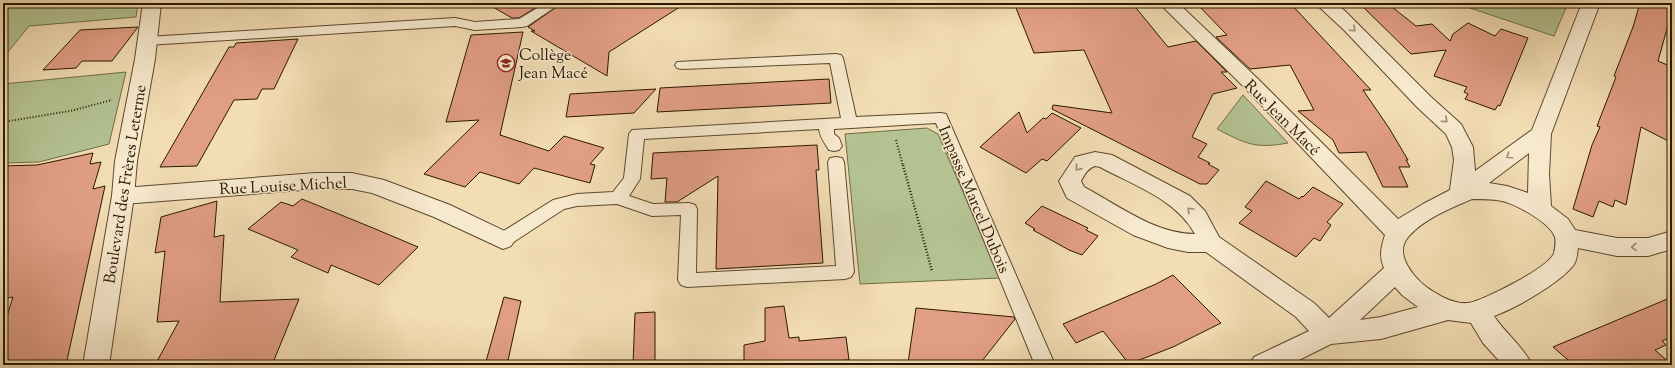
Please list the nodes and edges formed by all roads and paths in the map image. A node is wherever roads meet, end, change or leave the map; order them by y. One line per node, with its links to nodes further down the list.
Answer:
1 (152, 3): 6 (street, Boulevard des Frères Leterme)
2 (555, 3): 6 (lane)
3 (1168, 3): 18 (street, Rue Jean Macé)
4 (1324, 3): 14 (street, one-way to 14)
5 (1591, 3): 13 (street)
6 (147, 41): 8 (street, Boulevard des Frères Leterme)
7 (682, 65): 11 (lane)
8 (138, 95): 10 (path); 15 (street, Boulevard des Frères Leterme)
9 (890, 120): 11 (lane, Impasse Marcel Dubois); 23 (path); 29 (lane, Impasse Marcel Dubois)
10 (3, 122)
11 (849, 122): 12 (lane, Impasse Marcel Dubois)
12 (826, 123): 16 (lane, Impasse Marcel Dubois); 16 (lane)
13 (1541, 134): 14 (street, one-way to 14); 17 (street)
14 (1465, 192): 17 (street); 18 (street)
15 (123, 196): 20 (street, Rue Louise Michel); 28 (street, Boulevard des Frères Leterme)
16 (618, 198): 20 (lane)
17 (1540, 210): 19 (street)
18 (1397, 233): 24 (street)
19 (1567, 237): 21 (street, one-way to 19); 26 (street)
20 (503, 240)
21 (1672, 240)
22 (1211, 243): 22 (street, one-way to 22); 27 (street)
23 (932, 272)
24 (1396, 272): 25 (street); 27 (street)
25 (1447, 310): 26 (street); 27 (street)
26 (1478, 312): 31 (street)
27 (1328, 334): 30 (street)
28 (96, 365)
29 (1045, 365)
30 (1263, 365)
31 (1519, 365)

